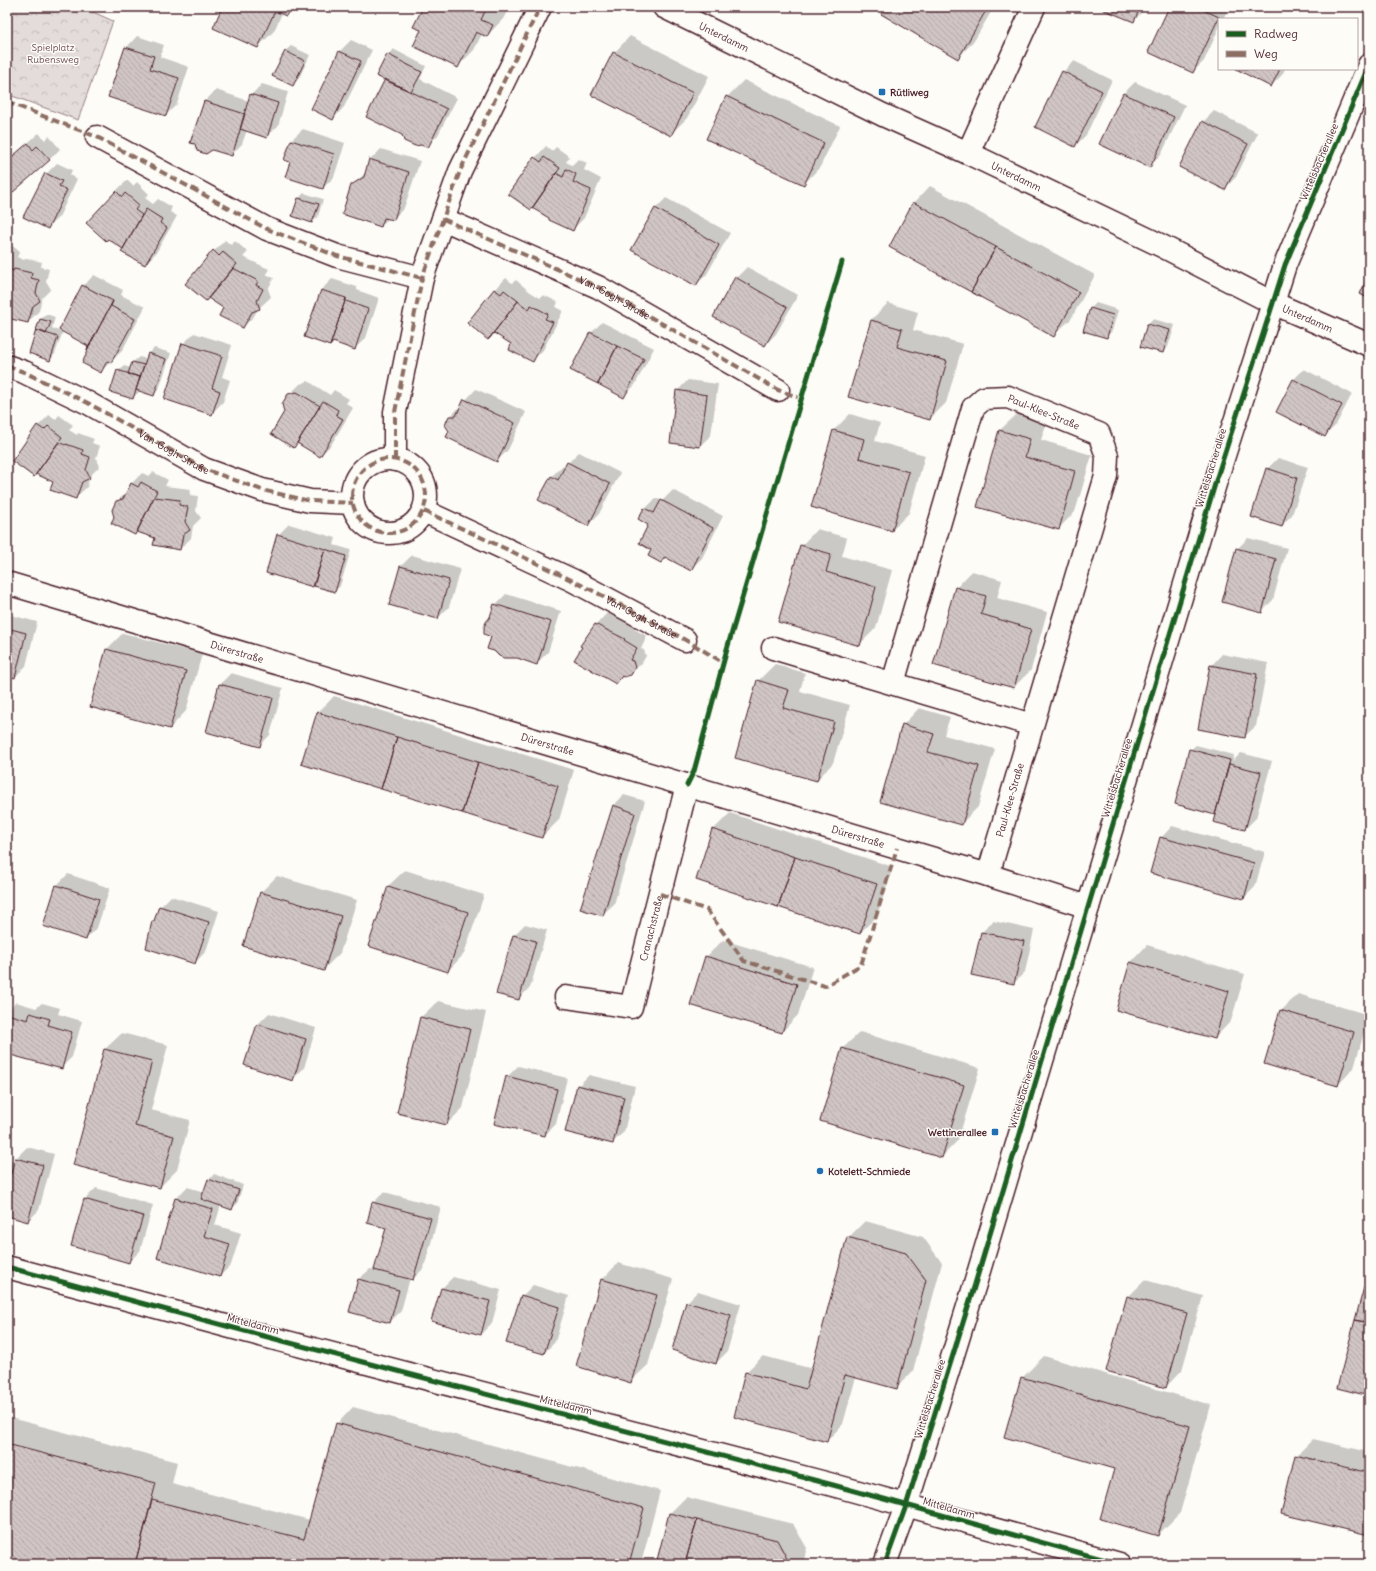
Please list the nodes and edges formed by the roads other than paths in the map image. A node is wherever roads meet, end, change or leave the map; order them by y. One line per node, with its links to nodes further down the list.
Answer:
1 (540, 7): 7 (street)
2 (664, 7): 6 (street, Unterdamm)
3 (1034, 7): 6 (street)
4 (1369, 64): 9 (street, Wittelsbacherallee)
5 (97, 137): 8 (street)
6 (968, 153): 9 (street, Unterdamm)
7 (444, 219): 8 (street); 12 (street, Van-Gogh-Straße)
8 (422, 278): 13 (street)
9 (1273, 304): 10 (street, Unterdamm); 23 (street, Wittelsbacherallee)
10 (1369, 345)
11 (7, 366): 14 (street, Van-Gogh-Straße)
12 (778, 390)
13 (395, 460): 14 (street); 15 (street)
14 (353, 503): 15 (street)
15 (424, 511): 17 (street, Van-Gogh-Straße)
16 (7, 583): 21 (street, Dürerstraße)
17 (685, 640)
18 (773, 648): 19 (street)
19 (893, 683): 20 (street); 20 (street, Paul-Klee-Straße)
20 (1032, 725): 22 (street, Paul-Klee-Straße)
21 (687, 785): 22 (street, Dürerstraße); 24 (street, Cranachstraße)
22 (988, 875): 23 (street, Dürerstraße)
23 (1088, 907): 26 (street, Wittelsbacherallee)
24 (566, 997)
25 (7, 1267): 26 (street, Mitteldamm)
26 (906, 1506): 27 (street); 28 (street, Mitteldamm)
27 (885, 1564)
28 (1120, 1564)

